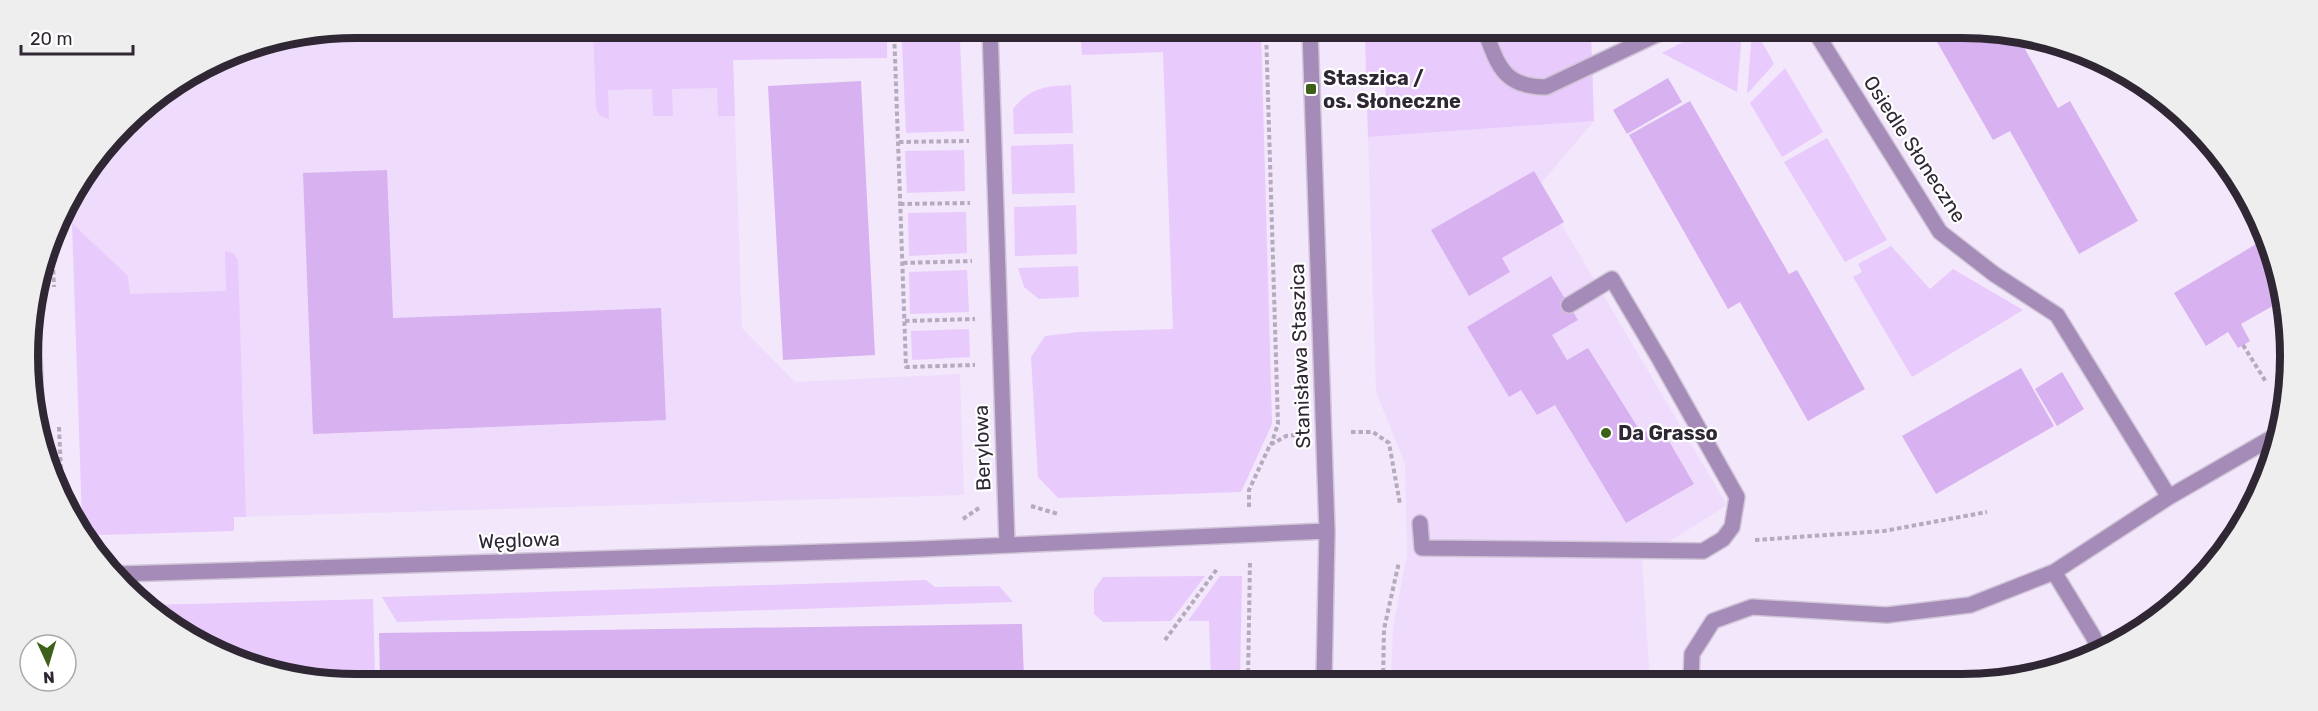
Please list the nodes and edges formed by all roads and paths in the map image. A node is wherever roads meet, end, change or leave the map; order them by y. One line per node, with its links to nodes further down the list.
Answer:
1 (895, 38): 9 (path)
2 (990, 38): 31 (street, Berylowa)
3 (1266, 38): 23 (path)
4 (1310, 38): 29 (street, Stanisława Staszica)
5 (1488, 38): 6 (street)
6 (1649, 38)
7 (1818, 38): 24 (street, Osiedle Słoneczne)
8 (969, 141): 9 (path)
9 (899, 142): 11 (path)
10 (970, 203): 11 (path)
11 (900, 204): 13 (path)
12 (973, 261): 13 (path)
13 (903, 264): 16 (path)
14 (1569, 305): 30 (street)
15 (976, 320): 16 (path)
16 (905, 321): 18 (path)
17 (2243, 345): 19 (path)
18 (977, 365)
19 (2266, 382)
20 (1372, 432): 25 (path)
21 (1286, 436): 23 (path)
22 (2270, 439): 24 (street)
23 (1270, 445): 26 (path)
24 (2169, 497): 35 (street)
25 (1400, 502)
26 (1248, 510)
27 (1987, 512): 30 (path)
28 (1420, 523): 30 (street)
29 (1327, 531): 31 (street); 40 (street, Stanisława Staszica)
30 (1724, 539)
31 (1007, 545): 36 (street, Węglowa)
32 (1250, 560): 39 (path)
33 (1399, 561): 41 (path)
34 (1217, 569): 37 (path)
35 (2054, 572): 38 (street); 42 (street)
36 (125, 574)
37 (1165, 640)
38 (2096, 644)
39 (1248, 674)
40 (1324, 674)
41 (1383, 674)
42 (1691, 674)

